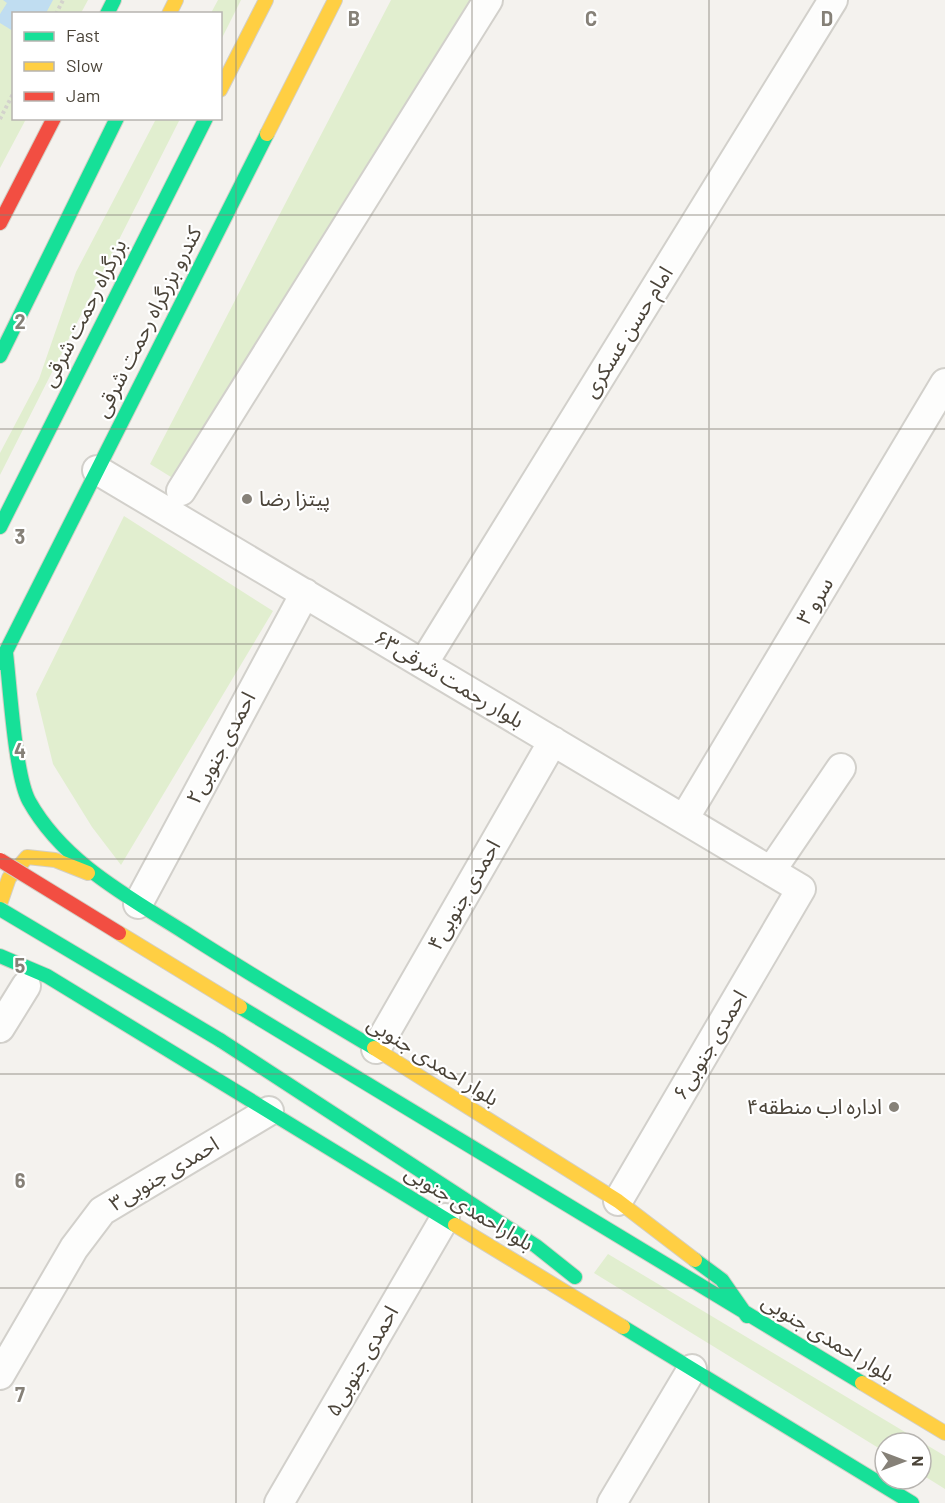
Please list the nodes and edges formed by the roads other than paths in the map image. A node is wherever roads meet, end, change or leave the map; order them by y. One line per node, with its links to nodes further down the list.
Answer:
1 (266, 0): 5 (main road)
2 (335, 0): 12 (main road, کندرو بزرگراه رحمت شرقی)
3 (488, 0): 13 (street)
4 (833, 0): 17 (street, امام حسن عسکری)
5 (222, 86)
6 (53, 120): 9 (main road)
7 (116, 120): 10 (main road)
8 (205, 120): 14 (main road, بزرگراه رحمت شرقی)
9 (0, 223)
10 (0, 356)
11 (945, 384): 20 (street, سرو ۳)
12 (97, 470): 15 (street, بلوار رحمت شرقی۶۳); 16 (main road, کندرو بزرگراه رحمت شرقی)
13 (181, 491)
14 (0, 527)
15 (304, 593): 17 (street, بلوار رحمت شرقی۶۳); 25 (street, احمدی جنوبی۲)
16 (3, 658): 23 (main road, بلوار احمدی جنوبی)
17 (423, 664): 18 (street, بلوار رحمت شرقی۶۳)
18 (553, 741): 20 (street, بلوار رحمت شرقی۶۳); 32 (street, احمدی جنوبی۴)
19 (841, 768): 22 (street)
20 (684, 819): 22 (street, بلوار رحمت شرقی۶۳)
21 (0, 860): 38 (main road, bridge)
22 (771, 871): 24 (street, بلوار رحمت شرقی۶۳)
23 (96, 876): 25 (main road, بلوار احمدی جنوبی); 26 (main road)
24 (801, 889): 34 (street, احمدی جنوبی۶)
25 (138, 904): 32 (main road, بلوار احمدی جنوبی)
26 (0, 906): 27 (main road); 36 (main road, bridge)
27 (15, 935)
28 (27, 951): 30 (main road)
29 (0, 956): 30 (main road, بلواراحمدی جنوبی)
30 (37, 981): 31 (street); 33 (main road, بلواراحمدی جنوبی)
31 (0, 1028)
32 (376, 1049): 34 (main road, بلوار احمدی جنوبی)
33 (269, 1111): 35 (main road, بلواراحمدی جنوبی); 40 (street, احمدی جنوبی۳)
34 (618, 1201): 38 (main road, بلوار احمدی جنوبی)
35 (445, 1218): 39 (main road, بلواراحمدی جنوبی); 42 (street, احمدی جنوبی۵)
36 (582, 1282)
37 (600, 1297): 39 (main road)
38 (747, 1316): 41 (main road, بلوار احمدی جنوبی)
39 (692, 1369): 43 (street); 44 (main road, بلواراحمدی جنوبی)
40 (0, 1375)
41 (945, 1433)
42 (279, 1503)
43 (612, 1503)
44 (912, 1503)

